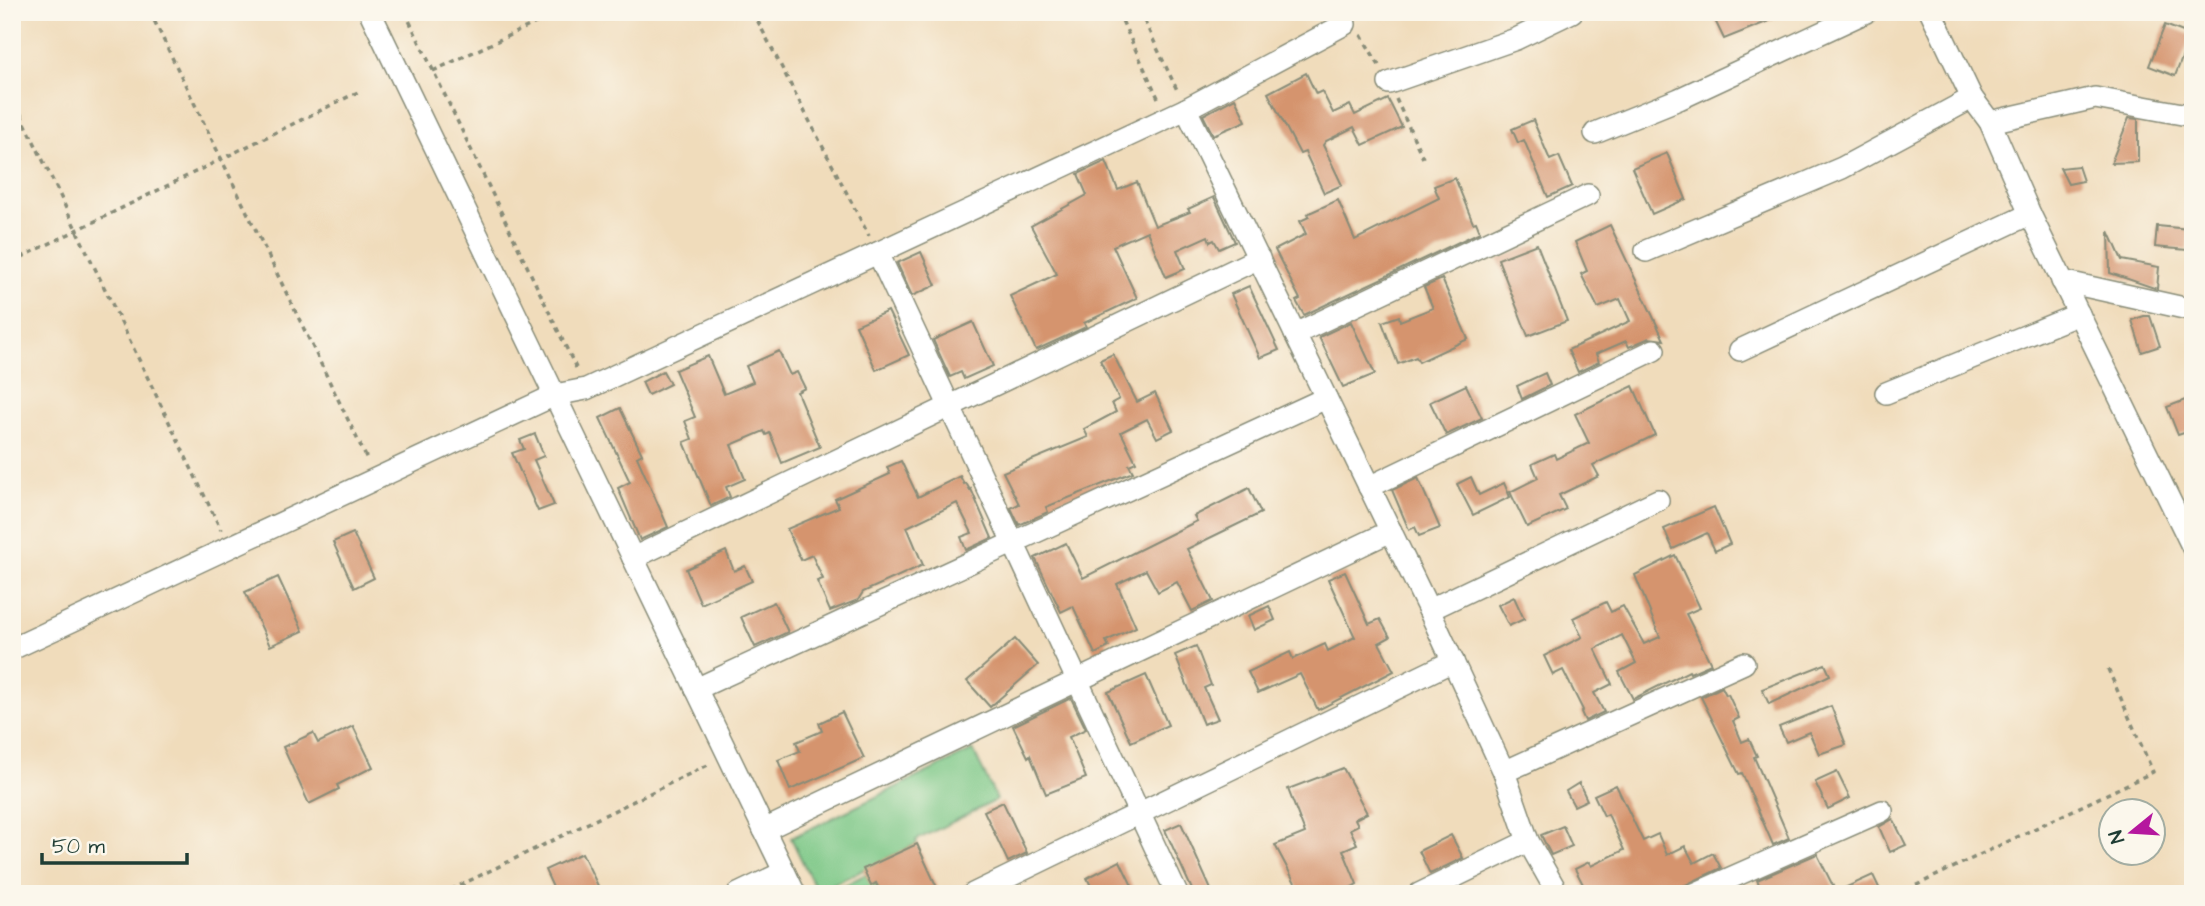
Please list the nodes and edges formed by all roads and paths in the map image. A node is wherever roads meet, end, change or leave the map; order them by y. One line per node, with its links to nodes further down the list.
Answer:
1 (150, 12): 21 (path)
2 (370, 12): 38 (street)
3 (405, 12): 12 (path)
4 (559, 12): 12 (path)
5 (753, 12): 27 (path)
6 (1118, 12): 17 (path)
7 (1140, 12): 17 (path)
8 (1572, 12): 13 (street)
9 (1866, 12): 20 (street)
10 (1931, 12): 16 (street)
11 (1345, 24): 13 (path); 17 (street)
12 (433, 71): 36 (path)
13 (1389, 83): 22 (path)
14 (360, 91): 21 (path)
15 (12, 96): 25 (path)
16 (1972, 98): 19 (street); 26 (street)
17 (1177, 114): 27 (street); 28 (street)
18 (2193, 116): 19 (street)
19 (1990, 122): 24 (street)
20 (1595, 133)
21 (222, 158): 25 (path); 41 (path)
22 (1423, 158)
23 (1588, 195): 33 (street)
24 (2030, 214): 30 (street); 35 (street)
25 (75, 231): 29 (path); 46 (path)
26 (1646, 251)
27 (878, 253): 36 (street); 40 (street)
28 (1259, 258): 33 (street); 40 (street)
29 (12, 262)
30 (2062, 281): 31 (street); 32 (street)
31 (2193, 310)
32 (2079, 314): 37 (street); 47 (street)
33 (1295, 334): 39 (street)
34 (1654, 350): 42 (street)
35 (1740, 350)
36 (586, 389): 38 (street)
37 (1886, 393)
38 (555, 396): 41 (street); 48 (street)
39 (1326, 398): 42 (street); 45 (street)
40 (950, 407): 45 (street); 48 (street)
41 (376, 479): 46 (street)
42 (1369, 487): 44 (street)
43 (1658, 500): 49 (street)
44 (1391, 531): 49 (street); 54 (street)
45 (1013, 543): 54 (street); 55 (street)
46 (229, 548): 50 (street)
47 (2193, 548)
48 (633, 558): 55 (street)
49 (1429, 610): 51 (street)
50 (12, 649)
51 (1453, 661): 57 (street); 59 (street)
52 (1744, 663): 57 (street)
53 (2108, 669): 71 (path)
54 (1078, 680): 59 (street); 60 (street)
55 (696, 689): 56 (street)
56 (728, 756): 60 (street); 63 (path)
57 (1504, 772): 61 (street)
58 (1882, 811): 70 (street)
59 (1140, 813): 66 (street); 67 (street)
60 (764, 830): 62 (street)
61 (1528, 841): 68 (street); 69 (street)
62 (784, 872): 64 (street); 65 (street)
63 (442, 894)
64 (738, 894)
65 (794, 894)
66 (972, 894)
67 (1177, 894)
68 (1419, 894)
69 (1558, 894)
70 (1694, 894)
71 (1898, 894)

